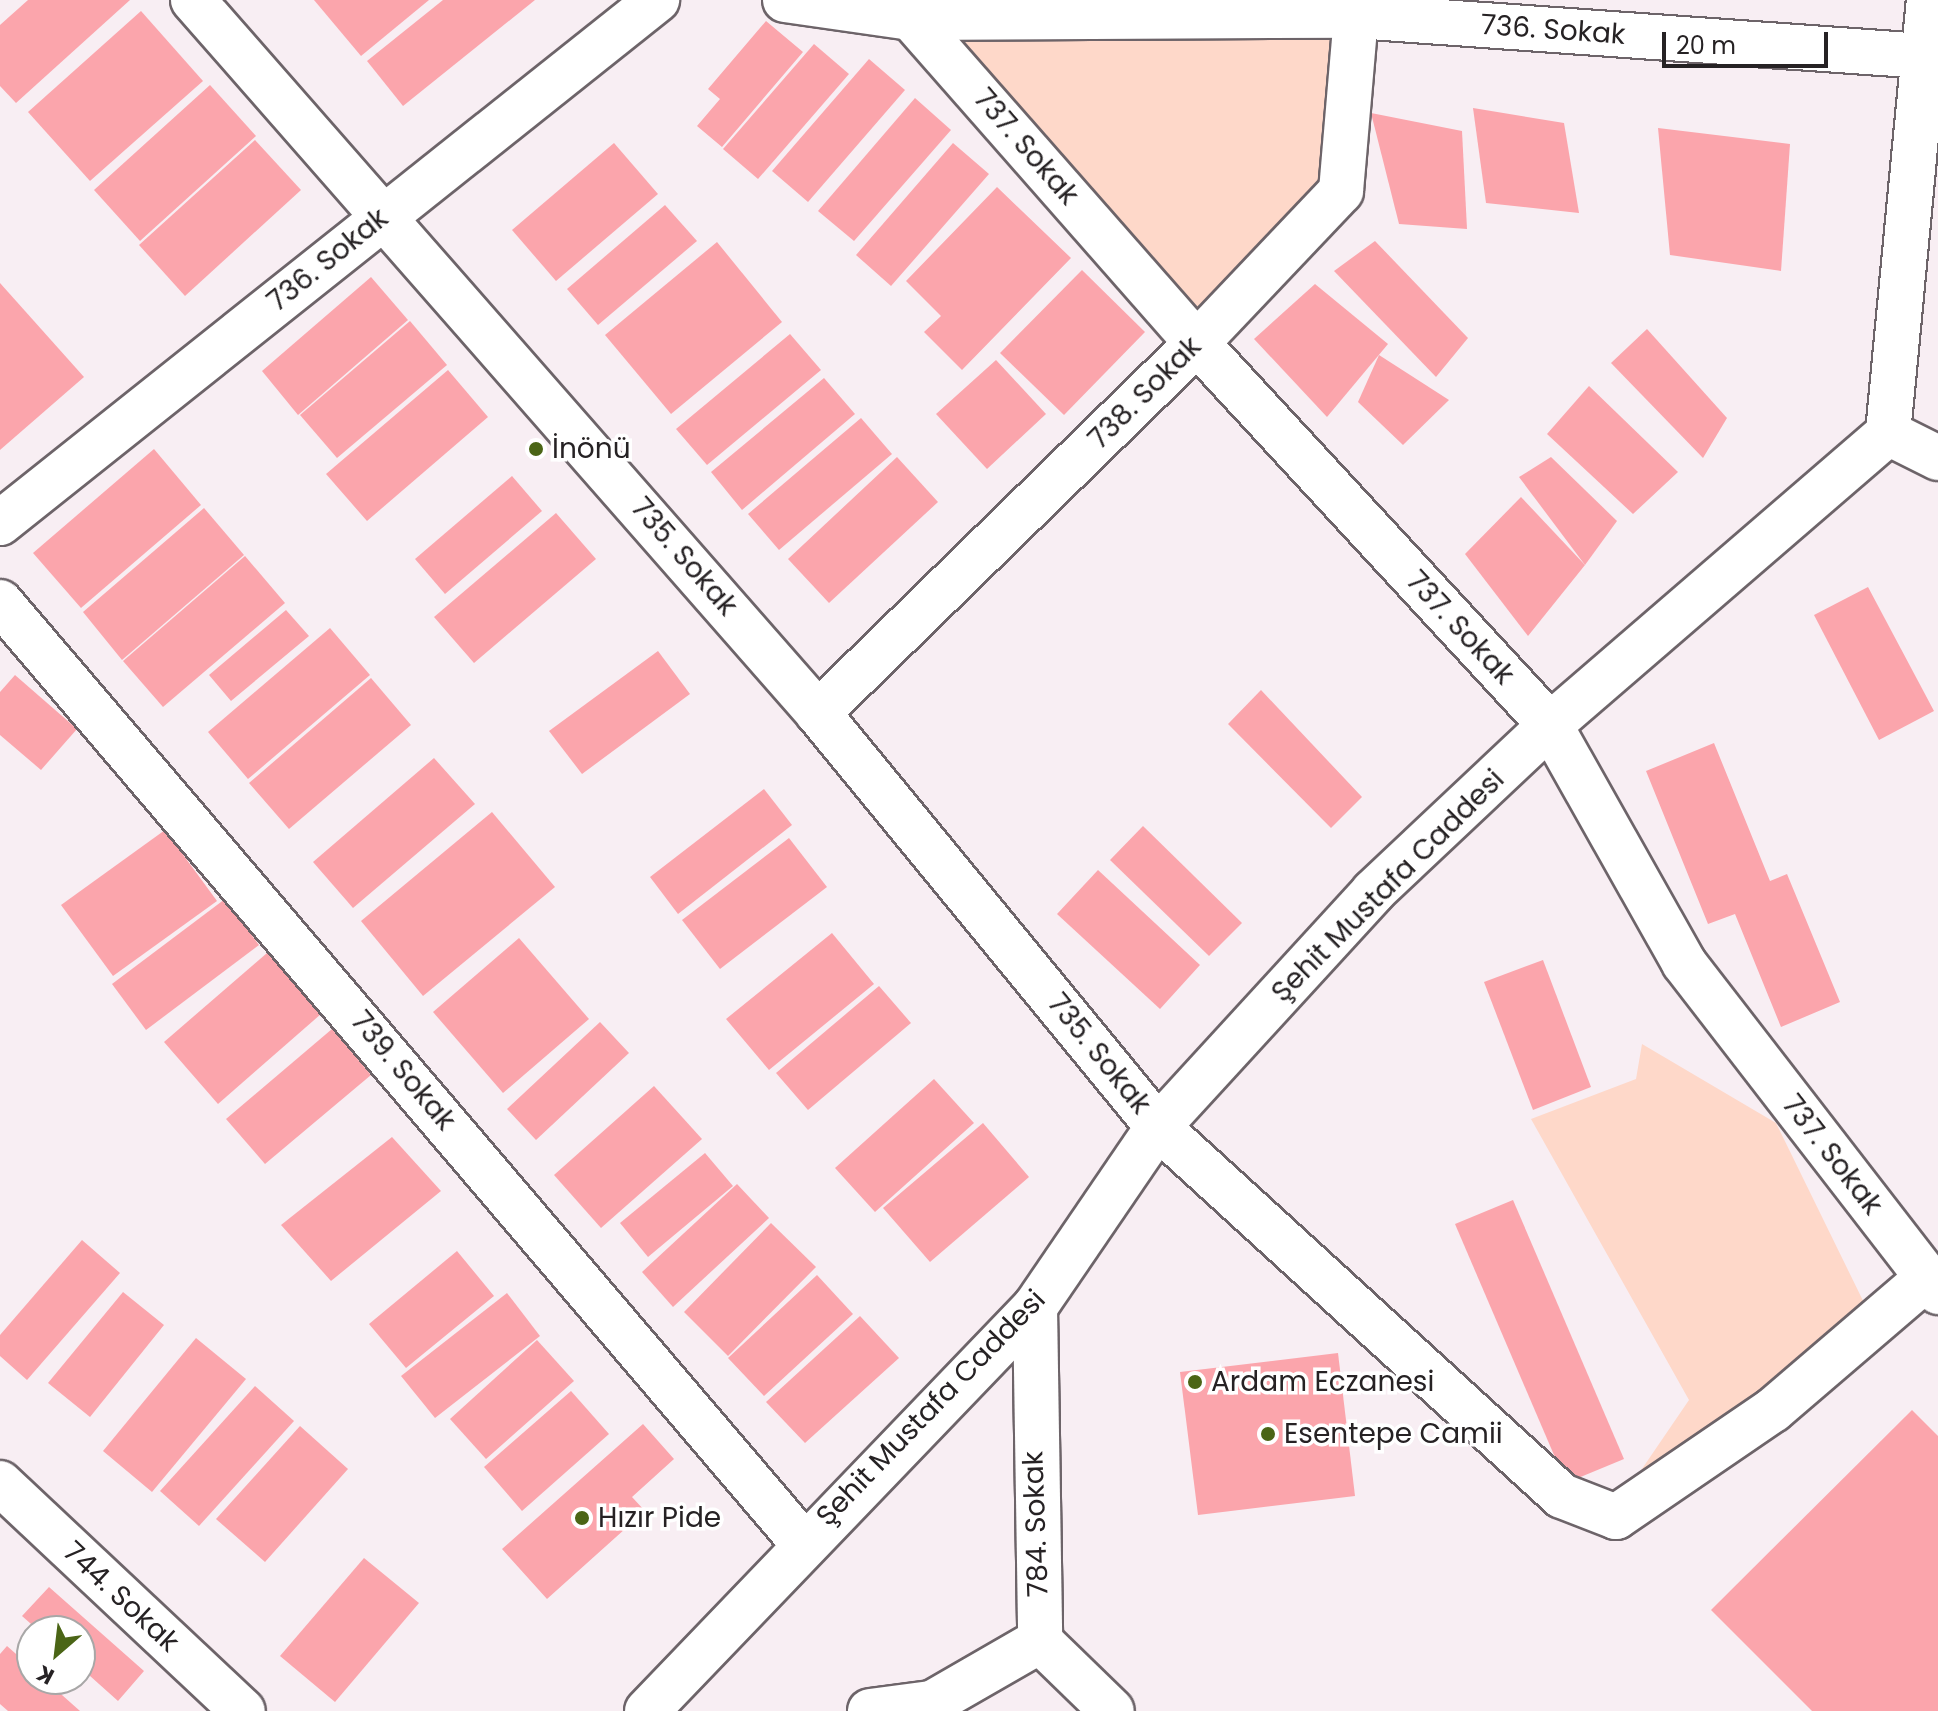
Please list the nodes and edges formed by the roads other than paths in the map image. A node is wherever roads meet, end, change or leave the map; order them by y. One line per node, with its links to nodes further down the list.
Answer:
1 (193, 0): 8 (street, 735. Sokak)
2 (657, 0): 8 (street, 736. Sokak)
3 (785, 0): 6 (street, 736. Sokak)
4 (1929, 0): 7 (street)
5 (1356, 16): 6 (street, 736. Sokak); 7 (street, 736. Sokak); 9 (street, 738. Sokak)
6 (911, 18): 9 (street, 737. Sokak)
7 (1932, 57): 10 (street)
8 (387, 213): 12 (street, 736. Sokak); 14 (street, 735. Sokak)
9 (1197, 343): 14 (street, 738. Sokak); 15 (street, 737. Sokak)
10 (1888, 433): 11 (street); 15 (street, Şehit Mustafa Caddesi)
11 (1938, 458)
12 (0, 523)
13 (0, 602): 20 (street, 739. Sokak)
14 (818, 713): 16 (street, 735. Sokak)
15 (1550, 725): 16 (street, Şehit Mustafa Caddesi); 17 (street, 737. Sokak)
16 (1158, 1127): 17 (street, 735. Sokak); 18 (street, Şehit Mustafa Caddesi)
17 (1932, 1285)
18 (1035, 1307): 20 (street, Şehit Mustafa Caddesi); 21 (street, 784. Sokak)
19 (6, 1500): 22 (street, 744. Sokak)
20 (802, 1542): 23 (street, Şehit Mustafa Caddesi)
21 (1040, 1641): 24 (street); 25 (street)
22 (243, 1711)
23 (647, 1711)
24 (870, 1711)
25 (1112, 1711)

